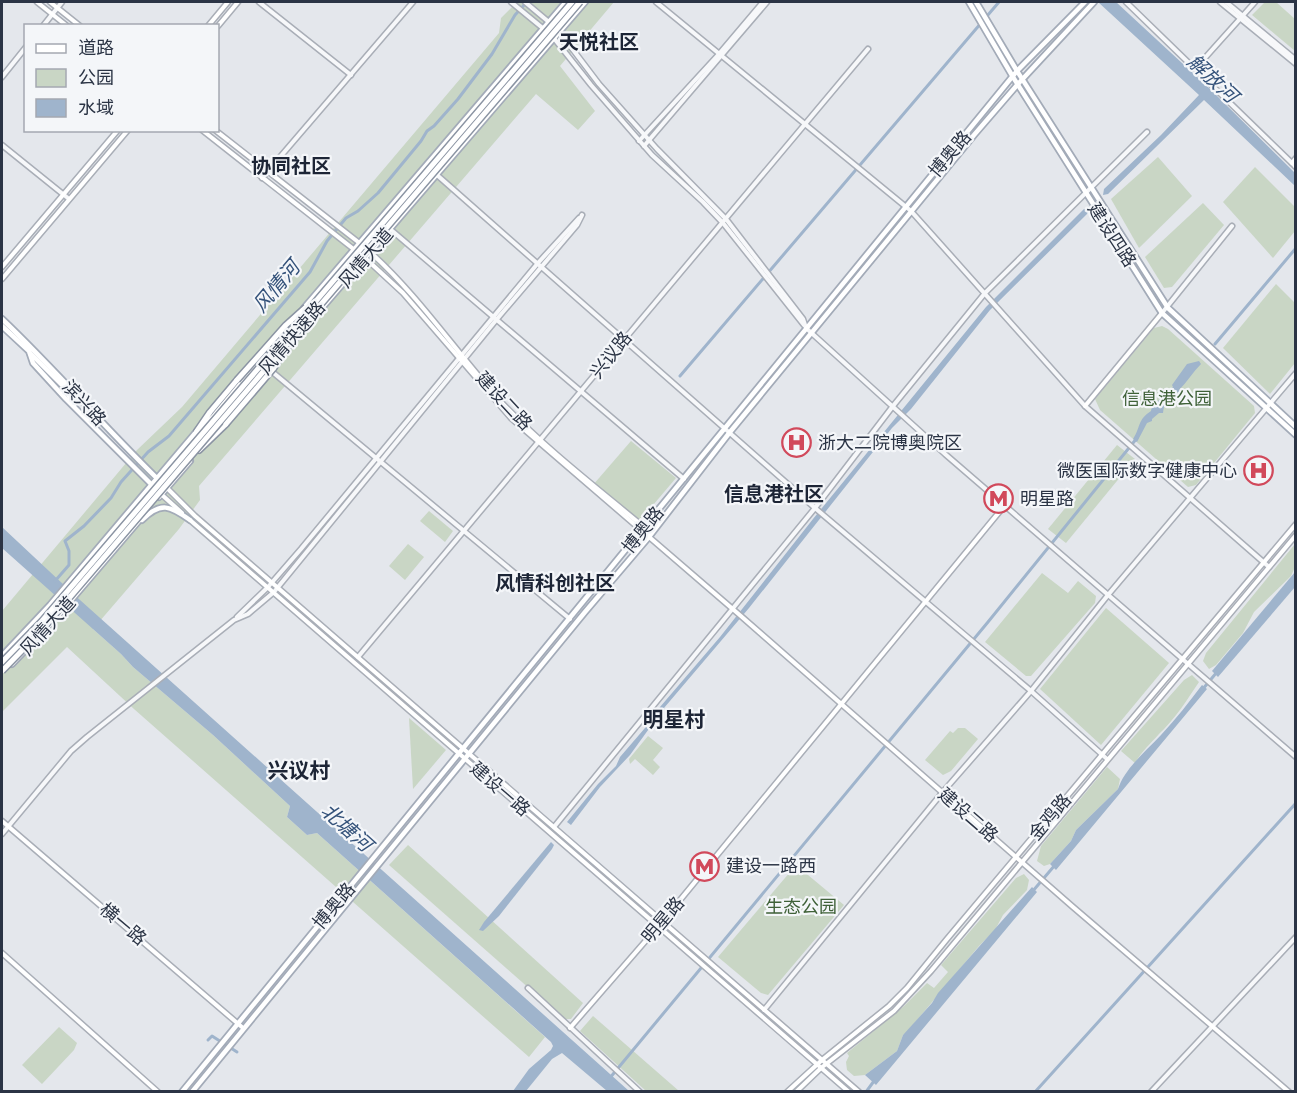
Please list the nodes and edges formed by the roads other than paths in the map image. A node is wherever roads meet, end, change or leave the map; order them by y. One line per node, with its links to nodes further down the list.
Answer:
1 (37, 2): 25 (main road)
2 (50, 2): 24 (main road)
3 (62, 2): 24 (street)
4 (228, 2): 33 (main road)
5 (238, 2): 34 (main road)
6 (259, 2): 44 (street)
7 (413, 2): 44 (street)
8 (511, 2): 35 (street)
9 (525, 2): 28 (street)
10 (566, 2): 28 (main road, 风情大道)
11 (572, 2): 82 (highway, 风情快速路, bridge)
12 (580, 2): 89 (highway, 风情快速路, bridge)
13 (585, 2): 36 (main road, 风情大道)
14 (656, 2): 40 (street)
15 (765, 2): 40 (street)
16 (969, 2): 26 (main road, 建设四路)
17 (976, 2): 26 (main road, 建设四路)
18 (1085, 2): 43 (main road, 博奥路)
19 (1093, 2): 47 (main road, 博奥路)
20 (1126, 2): 42 (street)
21 (1220, 2): 27 (street)
22 (1226, 2): 27 (street)
23 (1255, 2): 27 (street)
24 (57, 7): 25 (street); 32 (main road)
25 (52, 13): 30 (street); 31 (main road)
26 (980, 13): 29 (main road, 建设四路)
27 (1241, 17): 41 (street); 42 (street)
28 (549, 22): 35 (main road, 风情大道); 36 (street)
29 (986, 23): 43 (main road, 建设四路); 46 (main road, 建设四路)
30 (44, 24)
31 (66, 24)
32 (78, 24)
33 (210, 24)
34 (219, 25)
35 (543, 28): 37 (street); 74 (main road, 风情大道)
36 (559, 31): 37 (main road, 风情大道); 54 (street)
37 (554, 37): 56 (street); 62 (main road, 风情大道)
38 (868, 49): 48 (street, 兴议路)
39 (24, 50): 45 (street)
40 (720, 55): 48 (street); 54 (street); 55 (street)
41 (1296, 62)
42 (1195, 69): 60 (street)
43 (1017, 71): 46 (main road, 博奥路); 47 (main road, 建设四路)
44 (351, 75): 61 (street)
45 (2, 77)
46 (1013, 77): 47 (main road, 建设四路); 68 (main road, 博奥路)
47 (1020, 82): 64 (main road, 建设四路); 65 (main road, 建设四路); 69 (main road, 博奥路)
48 (805, 125): 68 (street); 71 (street, 兴议路)
49 (116, 132): 66 (main road)
50 (126, 132): 67 (main road)
51 (204, 132): 63 (main road, 建设二路)
52 (217, 132): 61 (main road, 建设二路)
53 (1147, 132): 64 (street)
54 (644, 135): 55 (street); 56 (street)
55 (649, 140): 58 (street); 71 (street)
56 (639, 141): 58 (street)
57 (2, 145): 66 (street)
58 (644, 146): 71 (street)
59 (1296, 158): 60 (main road)
60 (1294, 165)
61 (267, 172): 63 (street); 74 (main road, 建设二路)
62 (437, 175): 73 (main road, 风情大道); 78 (street)
63 (262, 178): 75 (main road, 建设二路)
64 (1091, 188): 65 (street); 83 (main road, 建设四路)
65 (1085, 192): 81 (street); 84 (main road, 建设四路)
66 (63, 194): 67 (street); 79 (main road)
67 (69, 199): 80 (main road)
68 (906, 206): 69 (street); 88 (main road, 博奥路)
69 (911, 211): 81 (street); 90 (main road, 博奥路)
70 (582, 215): 78 (street)
71 (725, 221): 88 (street); 91 (street, 兴议路)
72 (1232, 226): 83 (street)
73 (390, 229): 76 (main road, 风情大道); 85 (street)
74 (359, 243): 75 (main road, 风情大道); 76 (main road, 建设二路)
75 (354, 250): 77 (main road, 建设二路); 102 (main road, 风情大道)
76 (370, 252): 77 (main road, 风情大道); 92 (main road, 建设二路)
77 (365, 258): 92 (main road, 建设二路); 93 (main road, 风情大道)
78 (540, 265): 85 (street); 91 (street)
79 (2, 267)
80 (2, 279)
81 (985, 293): 97 (street); 98 (street)
82 (321, 294): 102 (highway, bridge); 137 (highway, 风情快速路, bridge)
83 (1168, 308): 84 (street); 96 (main road, 建设四路)
84 (1162, 313): 98 (main road); 99 (main road, 建设四路)
85 (495, 318): 92 (street); 95 (street)
86 (2, 319): 108 (main road, 滨兴路)
87 (2, 326): 110 (main road, 滨兴路)
88 (806, 328): 90 (street); 100 (main road, 博奥路)
89 (297, 333): 106 (highway, bridge); 140 (highway, 风情快速路, bridge)
90 (811, 333): 97 (street); 103 (main road, 博奥路)
91 (624, 338): 95 (street, 兴议路); 100 (street)
92 (462, 359): 105 (main road, 建设二路); 107 (street)
93 (270, 369): 106 (main road, 风情大道); 107 (street)
94 (1296, 373): 96 (street)
95 (582, 391): 105 (street, 兴议路); 109 (street)
96 (1270, 404): 99 (street); 101 (main road, 建设四路)
97 (893, 406): 114 (street); 115 (street)
98 (1085, 406): 113 (street)
99 (1266, 408): 104 (main road, 建设四路); 113 (street)
100 (725, 427): 103 (street); 109 (main road, 博奥路)
101 (1296, 427)
102 (197, 431): 108 (main road, 风情大道)
103 (730, 432): 115 (street); 122 (main road, 博奥路)
104 (1296, 435)
105 (540, 441): 119 (main road, 建设二路); 120 (street, 兴议路)
106 (199, 450): 111 (main road, 风情大道)
107 (378, 460): 120 (street); 125 (street); 127 (street)
108 (157, 479): 110 (main road, 风情大道); 111 (main road, 滨兴路)
109 (684, 479): 119 (main road, 博奥路)
110 (152, 485): 112 (main road, 建设一路); 134 (main road, 风情大道, bridge)
111 (167, 488): 112 (main road, 风情大道); 125 (main road, 建设一路)
112 (161, 495): 116 (main road, 建设一路); 118 (main road, 风情大道)
113 (1190, 499): 123 (street); 129 (street)
114 (1005, 505): 129 (street); 130 (main road, 明星路)
115 (817, 509): 130 (street); 131 (street)
116 (190, 520): 118 (main road); 126 (main road, 建设一路)
117 (1296, 524): 123 (main road, 金鸡路)
118 (133, 528): 140 (main road, 风情大道, bridge)
119 (643, 530): 122 (main road); 132 (main road, 博奥路)
120 (464, 531): 132 (street); 135 (street, 兴议路)
121 (1296, 535): 124 (main road, 金鸡路)
122 (648, 538): 131 (main road, 建设二路); 145 (main road, 博奥路)
123 (1263, 562): 124 (street); 136 (main road, 金鸡路)
124 (1269, 567): 139 (main road, 金鸡路)
125 (272, 583): 126 (street); 127 (main road, 建设一路)
126 (268, 587): 128 (main road, 建设一路); 133 (street)
127 (278, 587): 128 (street); 135 (main road, 建设一路)
128 (274, 592): 133 (street); 138 (main road, 建设一路)
129 (1108, 595): 136 (street); 141 (street)
130 (925, 601): 141 (street); 142 (main road, 明星路)
131 (734, 611): 142 (main road, 建设二路); 153 (street)
132 (570, 619): 143 (main road, 博奥路)
133 (234, 620): 152 (street)
134 (2, 656)
135 (358, 657): 138 (main road, 兴议路); 143 (main road, 建设一路)
136 (1183, 658): 139 (street); 146 (main road, 金鸡路)
137 (2, 662)
138 (354, 662): 144 (main road, 建设一路)
139 (1188, 663): 147 (street); 149 (main road, 金鸡路)
140 (2, 673)
141 (1031, 691): 146 (street); 150 (street)
142 (841, 704): 150 (main road, 建设二路); 157 (main road, 明星路)
143 (463, 747): 144 (main road, 博奥路); 145 (main road, 建设一路)
144 (459, 753): 148 (main road, 建设一路); 163 (main road, 博奥路)
145 (470, 753): 148 (main road, 博奥路); 153 (main road, 建设一路)
146 (1102, 755): 149 (street); 155 (main road, 金鸡路)
147 (1296, 757)
148 (465, 758): 158 (main road, 建设一路); 165 (main road, 博奥路)
149 (1107, 759): 156 (main road, 金鸡路)
150 (942, 793): 155 (main road, 建设二路); 162 (street)
151 (2, 820): 152 (main road, 横一路)
152 (9, 826): 154 (street); 163 (main road, 横一路)
153 (554, 827): 157 (main road, 建设一路)
154 (2, 834)
155 (1016, 856): 156 (main road, 建设二路); 167 (main road, 金鸡路)
156 (1023, 862): 164 (main road, 建设二路); 168 (main road, 金鸡路)
157 (663, 922): 158 (main road, 明星路); 162 (main road, 建设一路)
158 (658, 926): 166 (main road, 明星路); 169 (main road, 建设一路)
159 (1296, 937): 164 (street)
160 (2, 953): 170 (main road)
161 (528, 988): 166 (street)
162 (764, 1010): 167 (main road, 建设一路)
163 (238, 1023): 165 (main road, 横一路); 171 (main road, 博奥路)
164 (1212, 1026): 178 (street); 179 (main road, 建设二路)
165 (243, 1028): 172 (main road, 博奥路)
166 (570, 1028): 173 (street)
167 (822, 1060): 168 (main road, 建设一路); 169 (main road, 金鸡路)
168 (826, 1064): 169 (main road, 金鸡路); 177 (main road, 建设一路)
169 (819, 1066): 174 (main road, 金鸡路); 175 (main road, 金鸡路); 176 (main road, 建设一路)
170 (158, 1092)
171 (182, 1092)
172 (192, 1092)
173 (640, 1092)
174 (787, 1092)
175 (796, 1092)
176 (849, 1092)
177 (859, 1092)
178 (1151, 1092)
179 (1289, 1092)

